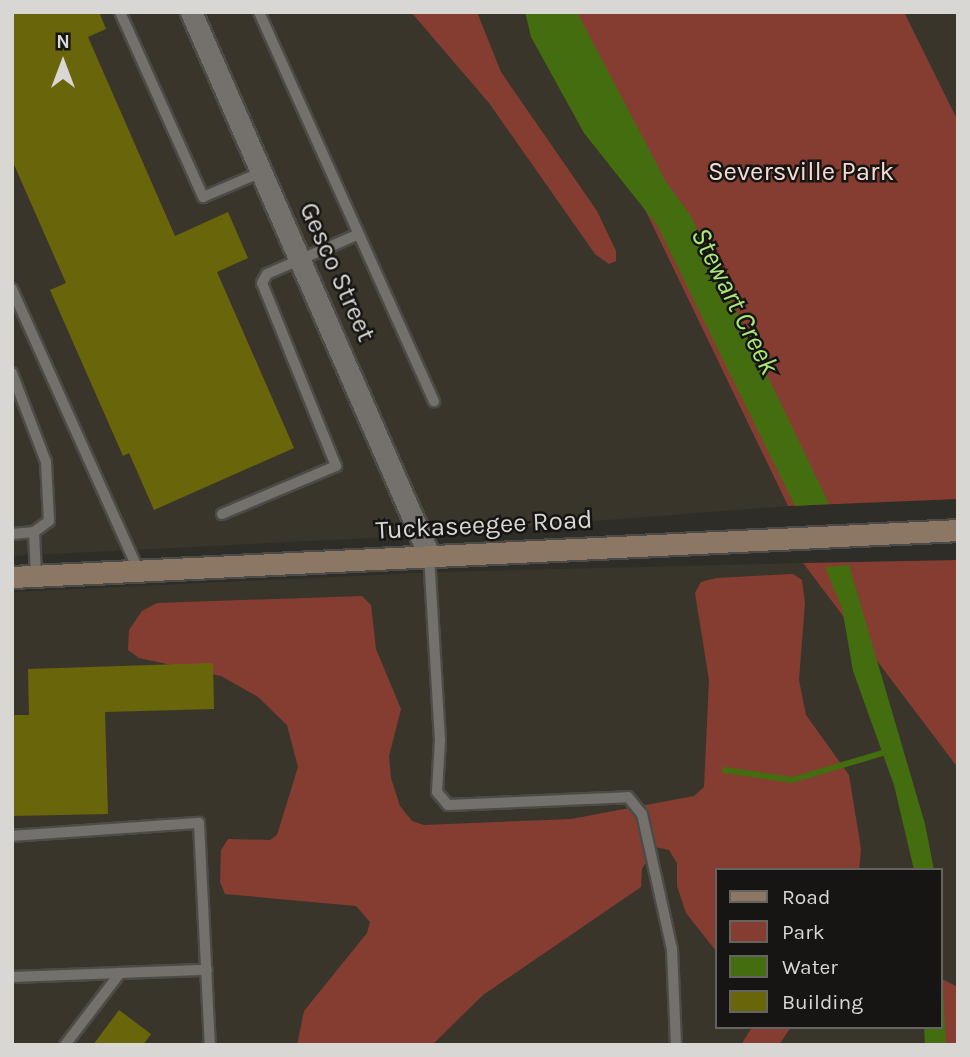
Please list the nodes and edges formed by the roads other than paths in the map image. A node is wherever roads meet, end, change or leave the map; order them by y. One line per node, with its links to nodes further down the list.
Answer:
1 (120, 12): 4 (lane)
2 (191, 12): 4 (street, Gesco Street)
3 (259, 12): 5 (lane)
4 (262, 172): 6 (street, Gesco Street)
5 (359, 234): 6 (lane); 9 (lane)
6 (301, 259): 10 (lane); 14 (street, Gesco Street)
7 (12, 289): 15 (lane)
8 (12, 373): 12 (lane)
9 (434, 401)
10 (222, 514)
11 (958, 530): 14 (main road, Tuckaseegee Road)
12 (34, 532): 13 (lane); 16 (lane)
13 (12, 534)
14 (429, 555): 15 (main road, Tuckaseegee Road); 24 (lane)
15 (138, 570): 16 (main road, Tuckaseegee Road)
16 (36, 575): 17 (main road, Tuckaseegee Road)
17 (12, 577)
18 (12, 836): 19 (lane)
19 (207, 971): 20 (lane); 23 (lane)
20 (120, 973): 21 (lane); 22 (lane)
21 (12, 977)
22 (65, 1045)
23 (210, 1045)
24 (676, 1045)

